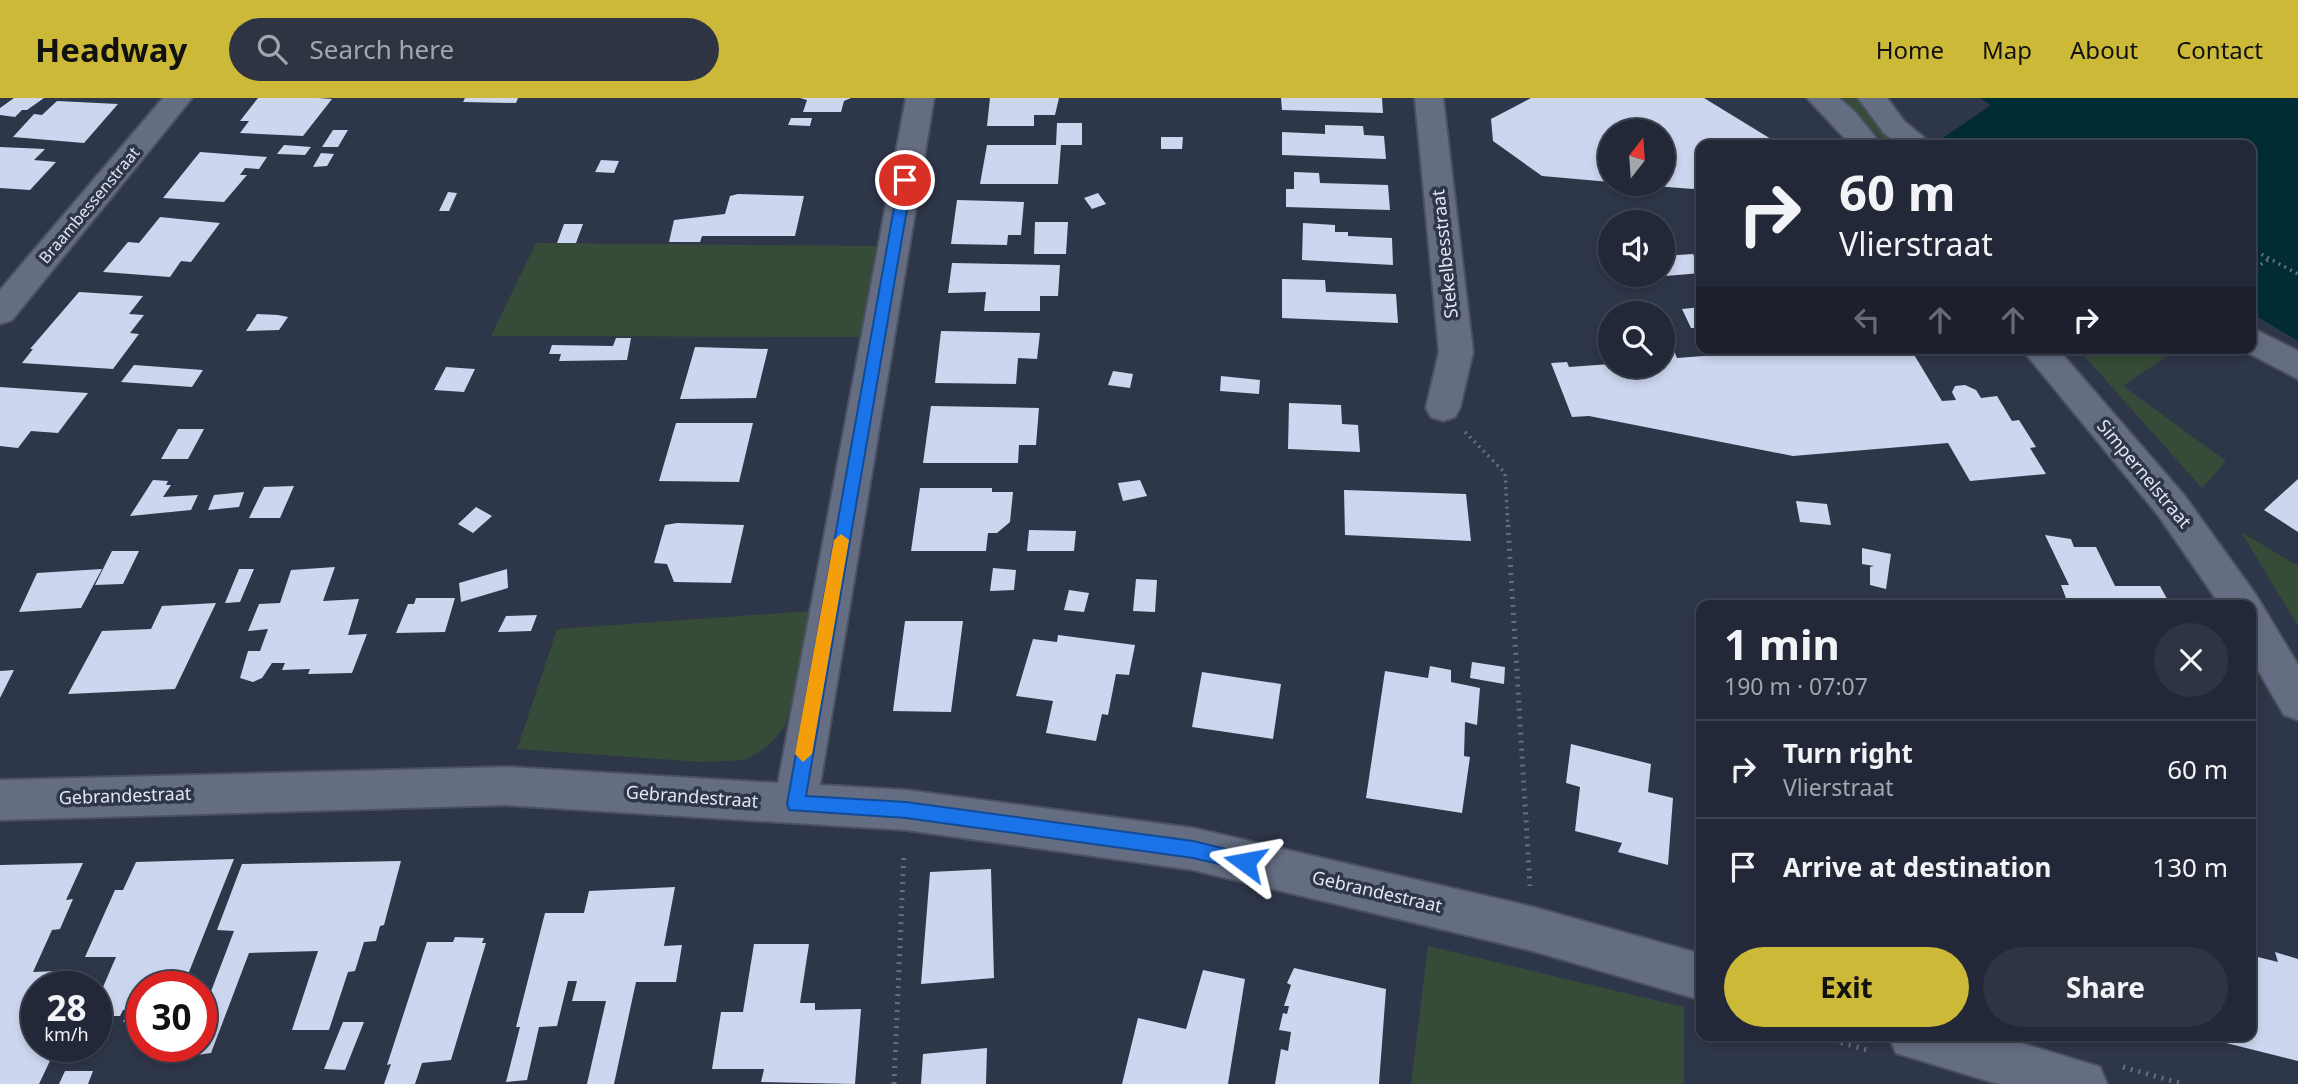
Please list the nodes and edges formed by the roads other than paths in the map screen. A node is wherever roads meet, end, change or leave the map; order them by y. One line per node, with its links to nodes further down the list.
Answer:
1 (178, 98): 8 (street, Braambessenstraat)
2 (920, 98): 17 (street)
3 (1429, 98): 12 (street, Stekelbesstraat)
4 (1821, 98): 6 (street)
5 (1872, 98): 7 (street)
6 (1863, 140)
7 (1911, 140)
8 (0, 312)
9 (2256, 342): 11 (street)
10 (2043, 354): 13 (street, Simpernelstraat)
11 (2298, 367)
12 (1443, 408)
13 (2238, 600)
14 (2256, 629): 15 (street)
15 (2298, 702)
16 (0, 800): 17 (street, Gebrandestraat)
17 (795, 804): 18 (street, Gebrandestraat)
18 (1696, 975)
19 (1931, 1041): 20 (street)
20 (2083, 1084)

